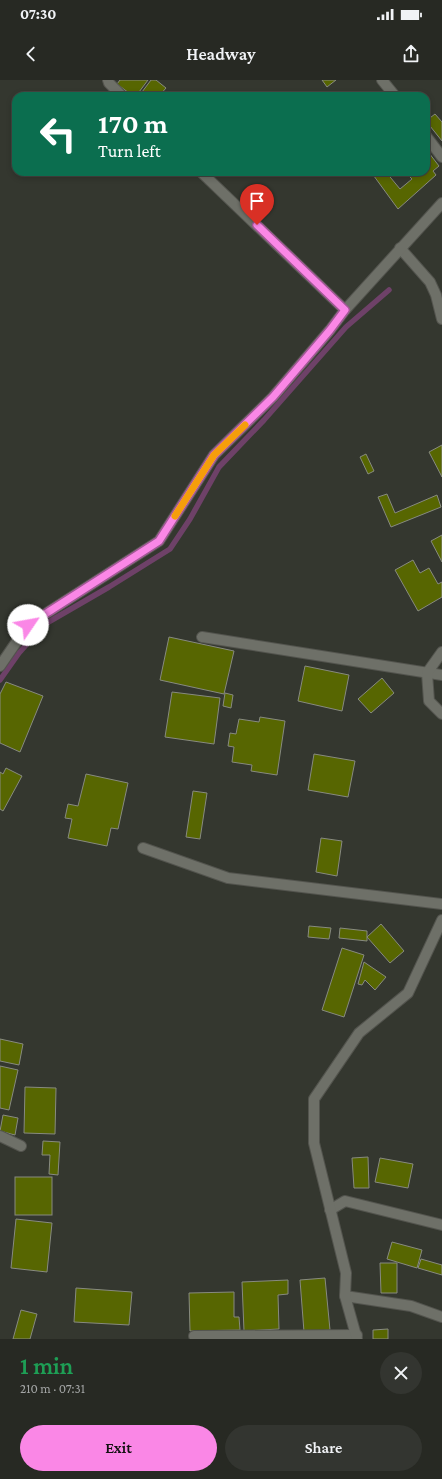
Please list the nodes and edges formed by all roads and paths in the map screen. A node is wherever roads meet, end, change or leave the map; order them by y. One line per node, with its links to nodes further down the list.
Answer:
1 (108, 80): 3 (street)
2 (382, 80): 4 (street)
3 (118, 92)
4 (392, 92)
5 (430, 141): 6 (street)
6 (442, 157)
7 (205, 176): 10 (street)
8 (442, 202): 9 (street)
9 (400, 248): 10 (street); 11 (street)
10 (345, 310): 14 (street)
11 (442, 319)
12 (202, 637): 15 (street)
13 (442, 652): 15 (street)
14 (0, 666)
15 (427, 673): 16 (street); 17 (street)
16 (442, 675)
17 (442, 714)
18 (142, 848): 19 (street)
19 (442, 904)
20 (442, 920): 23 (street)
21 (0, 1136): 22 (street)
22 (21, 1146)
23 (330, 1210): 24 (street); 25 (street)
24 (442, 1225)
25 (345, 1296): 26 (street); 28 (street)
26 (442, 1317)
27 (194, 1336): 28 (street)
28 (357, 1337)

